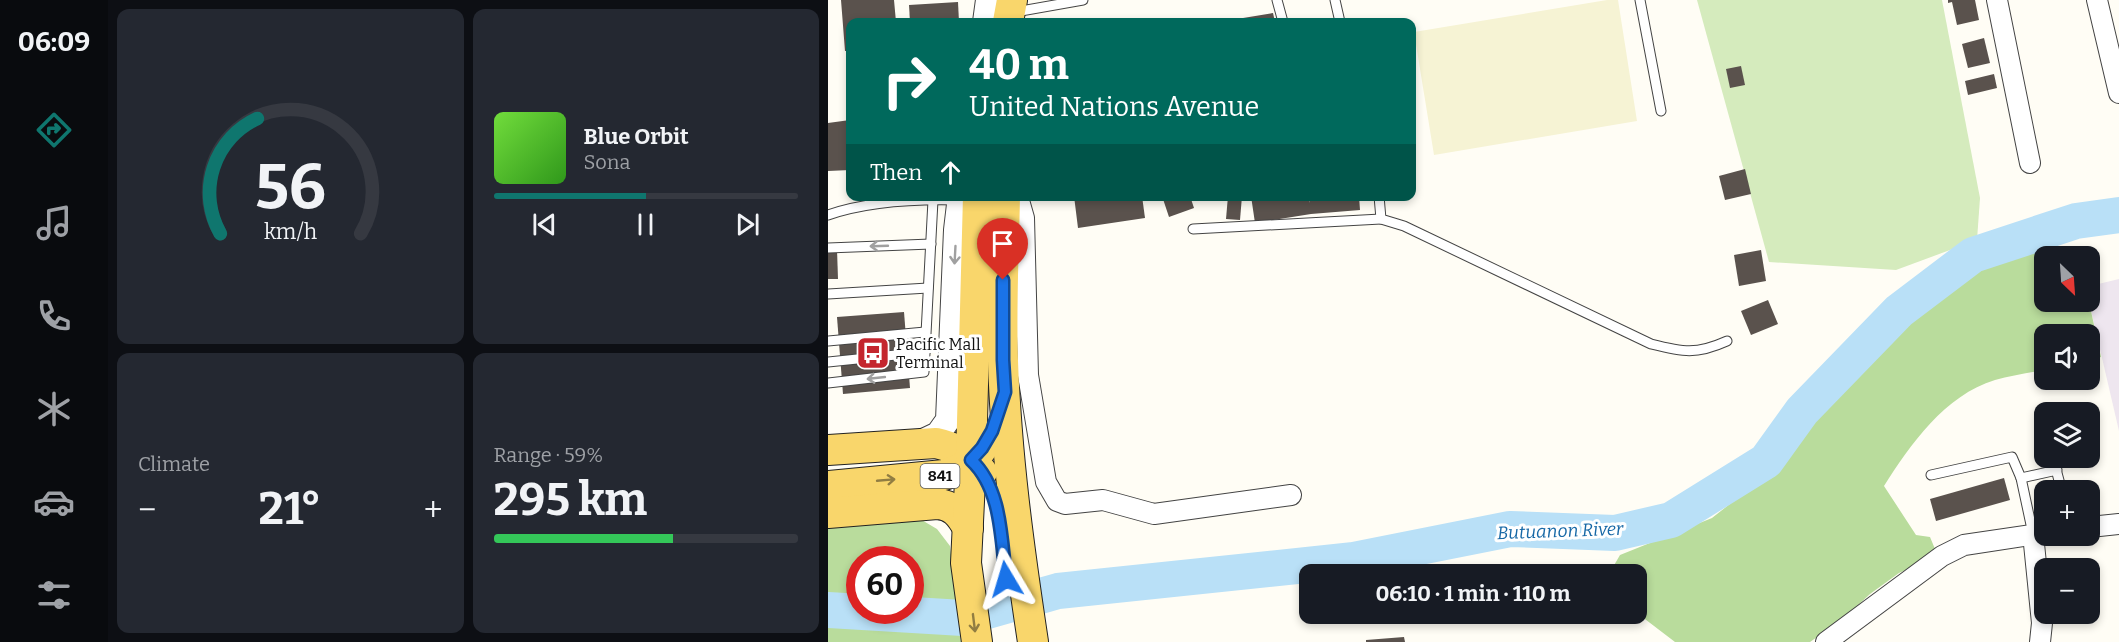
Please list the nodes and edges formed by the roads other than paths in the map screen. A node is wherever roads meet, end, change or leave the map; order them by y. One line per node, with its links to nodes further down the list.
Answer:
1 (1083, 0): 6 (lane)
2 (1277, 0): 8 (lane)
3 (1335, 0): 9 (lane)
4 (1640, 0): 11 (lane)
5 (1997, 0): 12 (street)
6 (1000, 12)
7 (2106, 12): 10 (street)
8 (1282, 18)
9 (1339, 18)
10 (2119, 93)
11 (1661, 111)
12 (2030, 163)
13 (920, 201): 20 (lane)
14 (933, 201): 23 (lane)
15 (965, 201): 34 (street, one-way to 34)
16 (966, 201): 36 (main road)
17 (1005, 201): 33 (main road)
18 (1018, 201): 42 (street)
19 (1379, 201): 21 (lane)
20 (828, 216)
21 (1381, 219): 22 (lane); 29 (lane)
22 (1193, 229)
23 (931, 244): 24 (lane, one-way to 24); 25 (lane)
24 (828, 248)
25 (928, 288): 26 (lane); 27 (lane)
26 (828, 294)
27 (925, 332): 28 (lane); 30 (lane)
28 (828, 341)
29 (1727, 341)
30 (925, 352): 31 (lane); 32 (lane, one-way to 32)
31 (828, 362)
32 (828, 383)
33 (1005, 392): 36 (main road, 841); 50 (main road)
34 (919, 443): 35 (main road, 841); 36 (main road)
35 (828, 450)
36 (971, 460): 41 (main road, 841, one-way to 36); 47 (main road); 50 (main road)
37 (2057, 470): 39 (lane); 40 (lane)
38 (1931, 475): 39 (lane)
39 (2021, 478): 44 (lane)
40 (2059, 480)
41 (828, 486)
42 (1290, 495)
43 (828, 513): 47 (main road)
44 (2034, 518)
45 (2119, 524): 46 (street)
46 (2100, 526)
47 (968, 528): 51 (main road, one-way to 51)
48 (2034, 534): 54 (street)
49 (2039, 546): 55 (street)
50 (1012, 557): 52 (main road); 53 (main road)
51 (976, 642)
52 (1014, 642)
53 (1033, 642)
54 (1826, 642)
55 (2040, 642)

